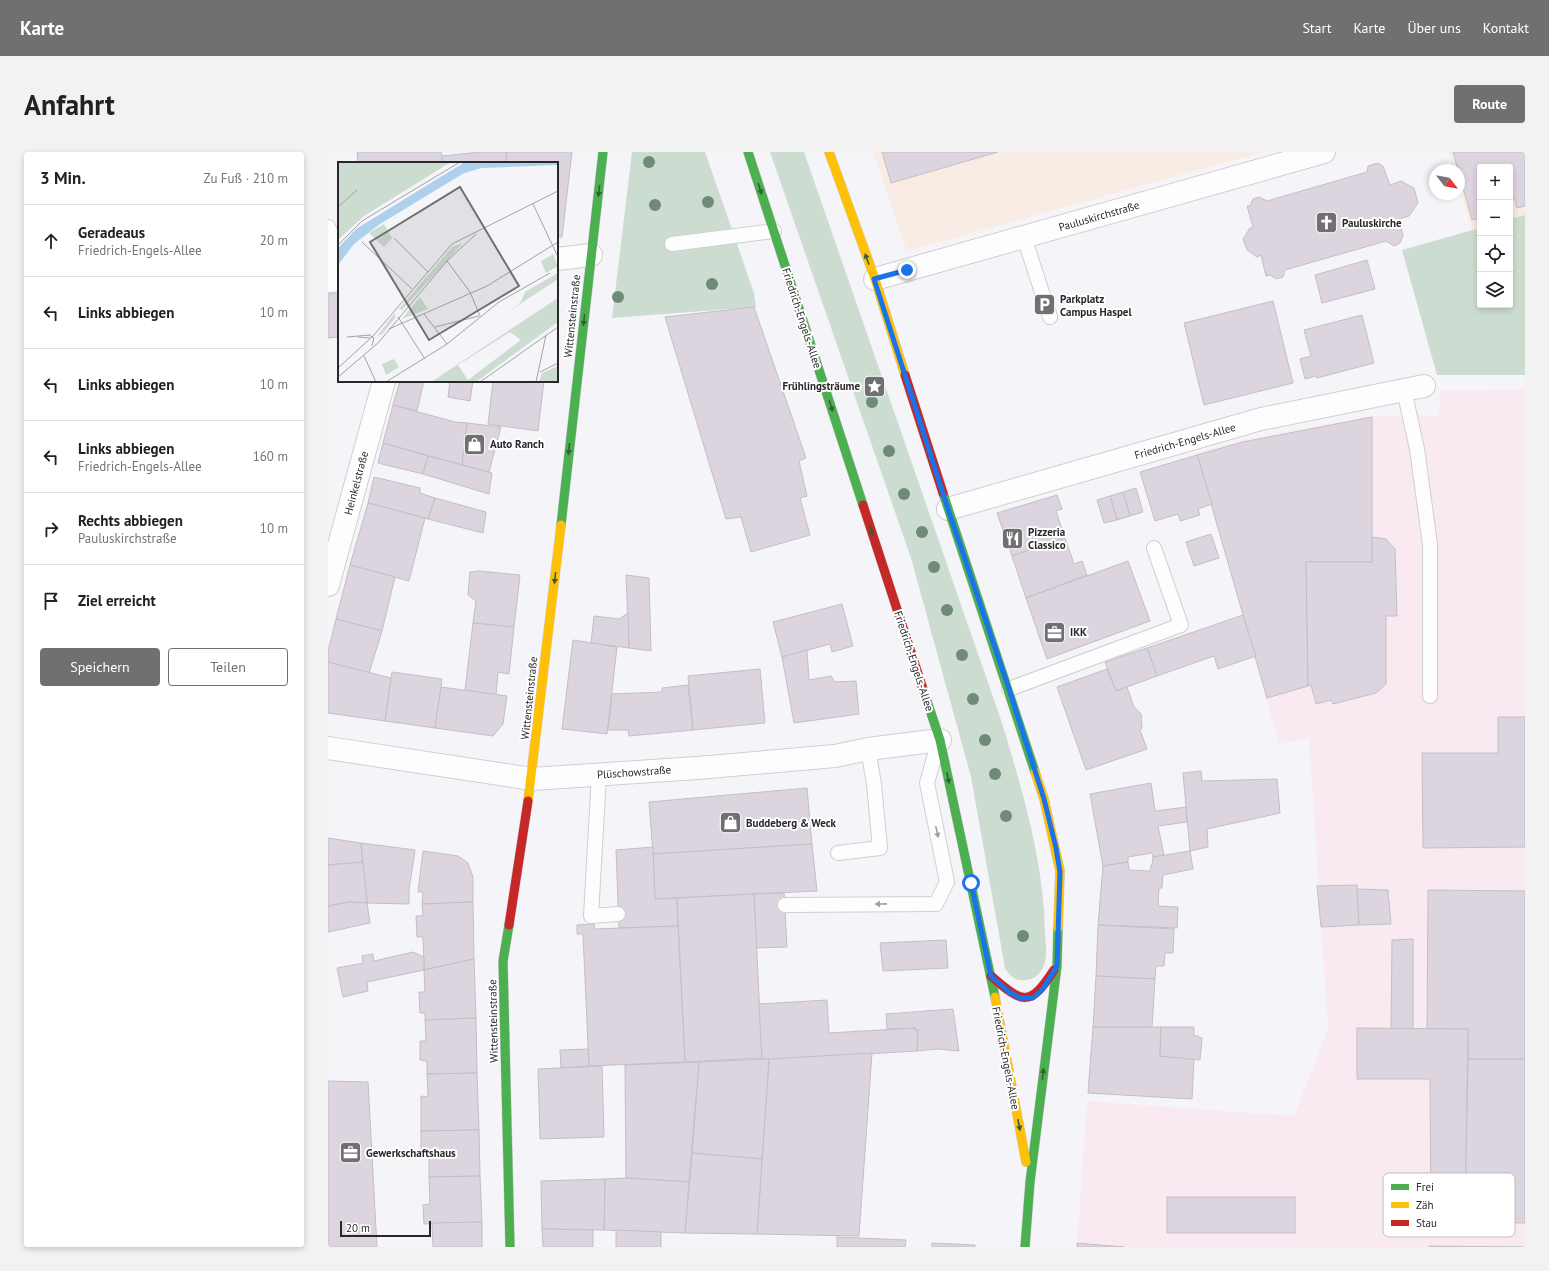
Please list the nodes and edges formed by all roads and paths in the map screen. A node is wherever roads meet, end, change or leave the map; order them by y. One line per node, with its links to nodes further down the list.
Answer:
1 (603, 152): 9 (main road, Wittensteinstraße, one-way to 9)
2 (748, 152): 6 (main road, Friedrich-Engels-Allee, one-way to 6)
3 (829, 152): 11 (main road, Friedrich-Engels-Allee, one-way to 3)
4 (1324, 152): 7 (street, Pauluskirchstraße)
5 (328, 227): 12 (lane)
6 (774, 231): 8 (lane); 21 (main road, Friedrich-Engels-Allee, one-way to 21)
7 (1024, 237): 11 (street, Pauluskirchstraße); 13 (lane)
8 (672, 244)
9 (591, 255): 10 (street); 25 (main road, Wittensteinstraße, one-way to 25)
10 (558, 259)
11 (874, 279): 16 (main road, Friedrich-Engels-Allee)
12 (334, 281)
13 (1050, 317)
14 (384, 382): 18 (street, Heinkelstraße)
15 (1414, 388): 16 (street, Friedrich-Engels-Allee); 20 (lane)
16 (948, 509): 19 (main road, Friedrich-Engels-Allee)
17 (1154, 548): 19 (lane)
18 (328, 585)
19 (1009, 689): 29 (main road, Friedrich-Engels-Allee)
20 (1430, 696)
21 (940, 740): 23 (street, Plüschowstraße); 27 (lane, one-way to 27); 30 (main road, Friedrich-Engels-Allee, one-way to 30)
22 (328, 748): 25 (street, Plüschowstraße)
23 (868, 749): 24 (street, Plüschowstraße); 26 (lane)
24 (599, 775): 25 (street, Plüschowstraße); 28 (lane)
25 (532, 779): 32 (main road, Wittensteinstraße)
26 (838, 853)
27 (785, 906)
28 (618, 914)
29 (1057, 966): 30 (main road); 31 (main road, Friedrich-Engels-Allee, one-way to 29)
30 (991, 976): 31 (main road, Friedrich-Engels-Allee, one-way to 31)
31 (1030, 1182): 33 (main road, Friedrich-Engels-Allee)
32 (510, 1247)
33 (1025, 1247)

